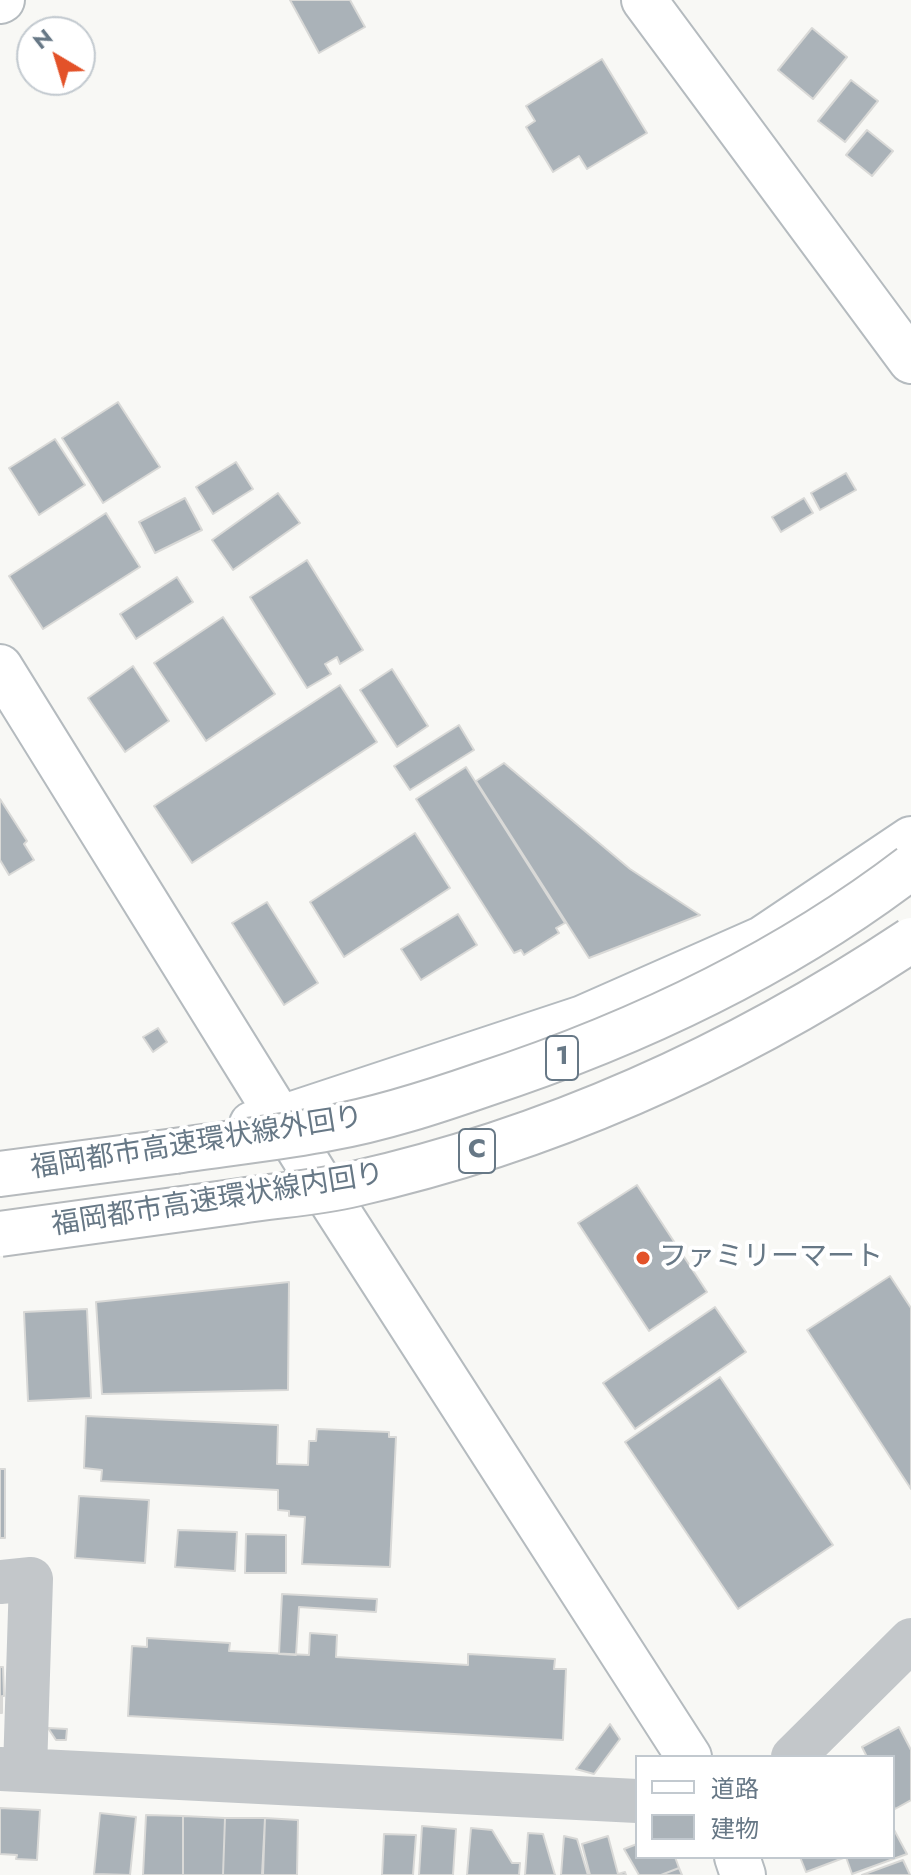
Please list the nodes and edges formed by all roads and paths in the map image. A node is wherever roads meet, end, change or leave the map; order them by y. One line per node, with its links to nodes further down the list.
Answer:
1 (644, 0): 2 (main road)
2 (911, 361)
3 (0, 667): 8 (main road)
4 (911, 839): 8 (main road)
5 (911, 867): 9 (main road, 福岡都市高速環状線外回り / 1, bridge)
6 (911, 940): 14 (main road, 福岡都市高速環状線内回り / C, bridge)
7 (911, 959): 13 (main road)
8 (281, 1118): 10 (main road); 13 (main road)
9 (175, 1151): 11 (main road); 12 (main road, 福岡都市高速環状線外回り / 1)
10 (0, 1157)
11 (0, 1164)
12 (0, 1174)
13 (323, 1188): 14 (main road); 17 (main road)
14 (0, 1234)
15 (0, 1582): 19 (street)
16 (911, 1640): 18 (street)
17 (688, 1755)
18 (795, 1755)
19 (12, 1770): 20 (street)
20 (635, 1801)

